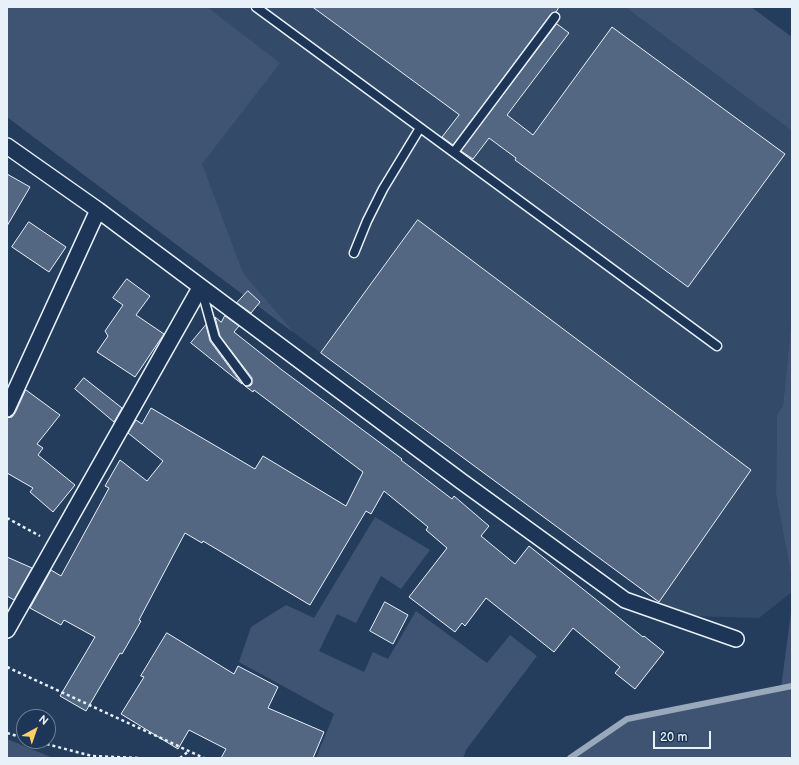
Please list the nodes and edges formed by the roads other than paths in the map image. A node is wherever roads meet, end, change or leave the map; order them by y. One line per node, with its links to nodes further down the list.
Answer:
1 (256, 7): 3 (lane)
2 (555, 17): 5 (lane)
3 (420, 128): 5 (lane); 7 (lane)
4 (7, 146): 6 (street)
5 (454, 152): 9 (lane)
6 (98, 210): 8 (street); 11 (street)
7 (354, 253)
8 (200, 288): 10 (lane); 12 (street); 13 (street)
9 (717, 346)
10 (247, 381)
11 (7, 409)
12 (7, 630)
13 (736, 639)

